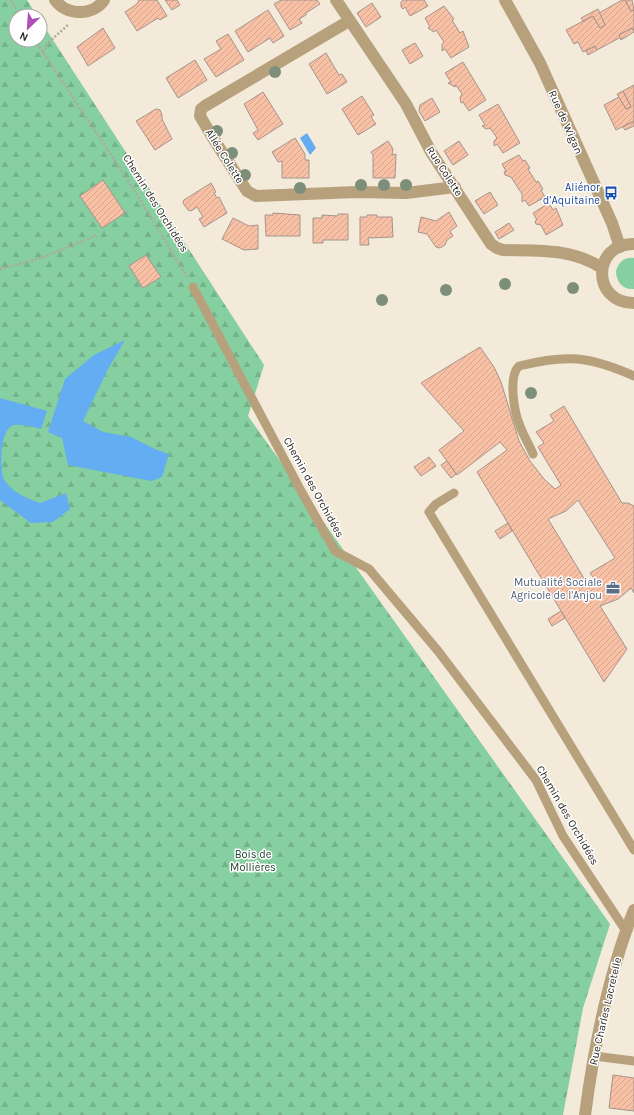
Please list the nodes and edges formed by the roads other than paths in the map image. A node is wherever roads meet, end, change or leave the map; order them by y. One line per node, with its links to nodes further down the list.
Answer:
1 (55, 0): 2 (street)
2 (104, 0)
3 (336, 0): 5 (street, Rue Colette)
4 (505, 0): 8 (street, Rue de Wigan)
5 (349, 21): 6 (street, Rue Colette); 6 (street, Allée Colette)
6 (455, 186): 9 (street, Rue Colette)
7 (634, 244): 8 (street)
8 (620, 246): 9 (street)
9 (602, 268): 11 (street)
10 (193, 287): 17 (lane, Chemin des Orchidées)
11 (634, 303)
12 (634, 376): 13 (lane)
13 (533, 454)
14 (454, 493): 15 (lane)
15 (634, 850)
16 (634, 910): 17 (street, Rue Charles Lacretelle)
17 (626, 931): 18 (street, Rue Charles Lacretelle)
18 (594, 1056): 19 (lane); 20 (street, Rue Charles Lacretelle)
19 (634, 1061)
20 (584, 1115)

